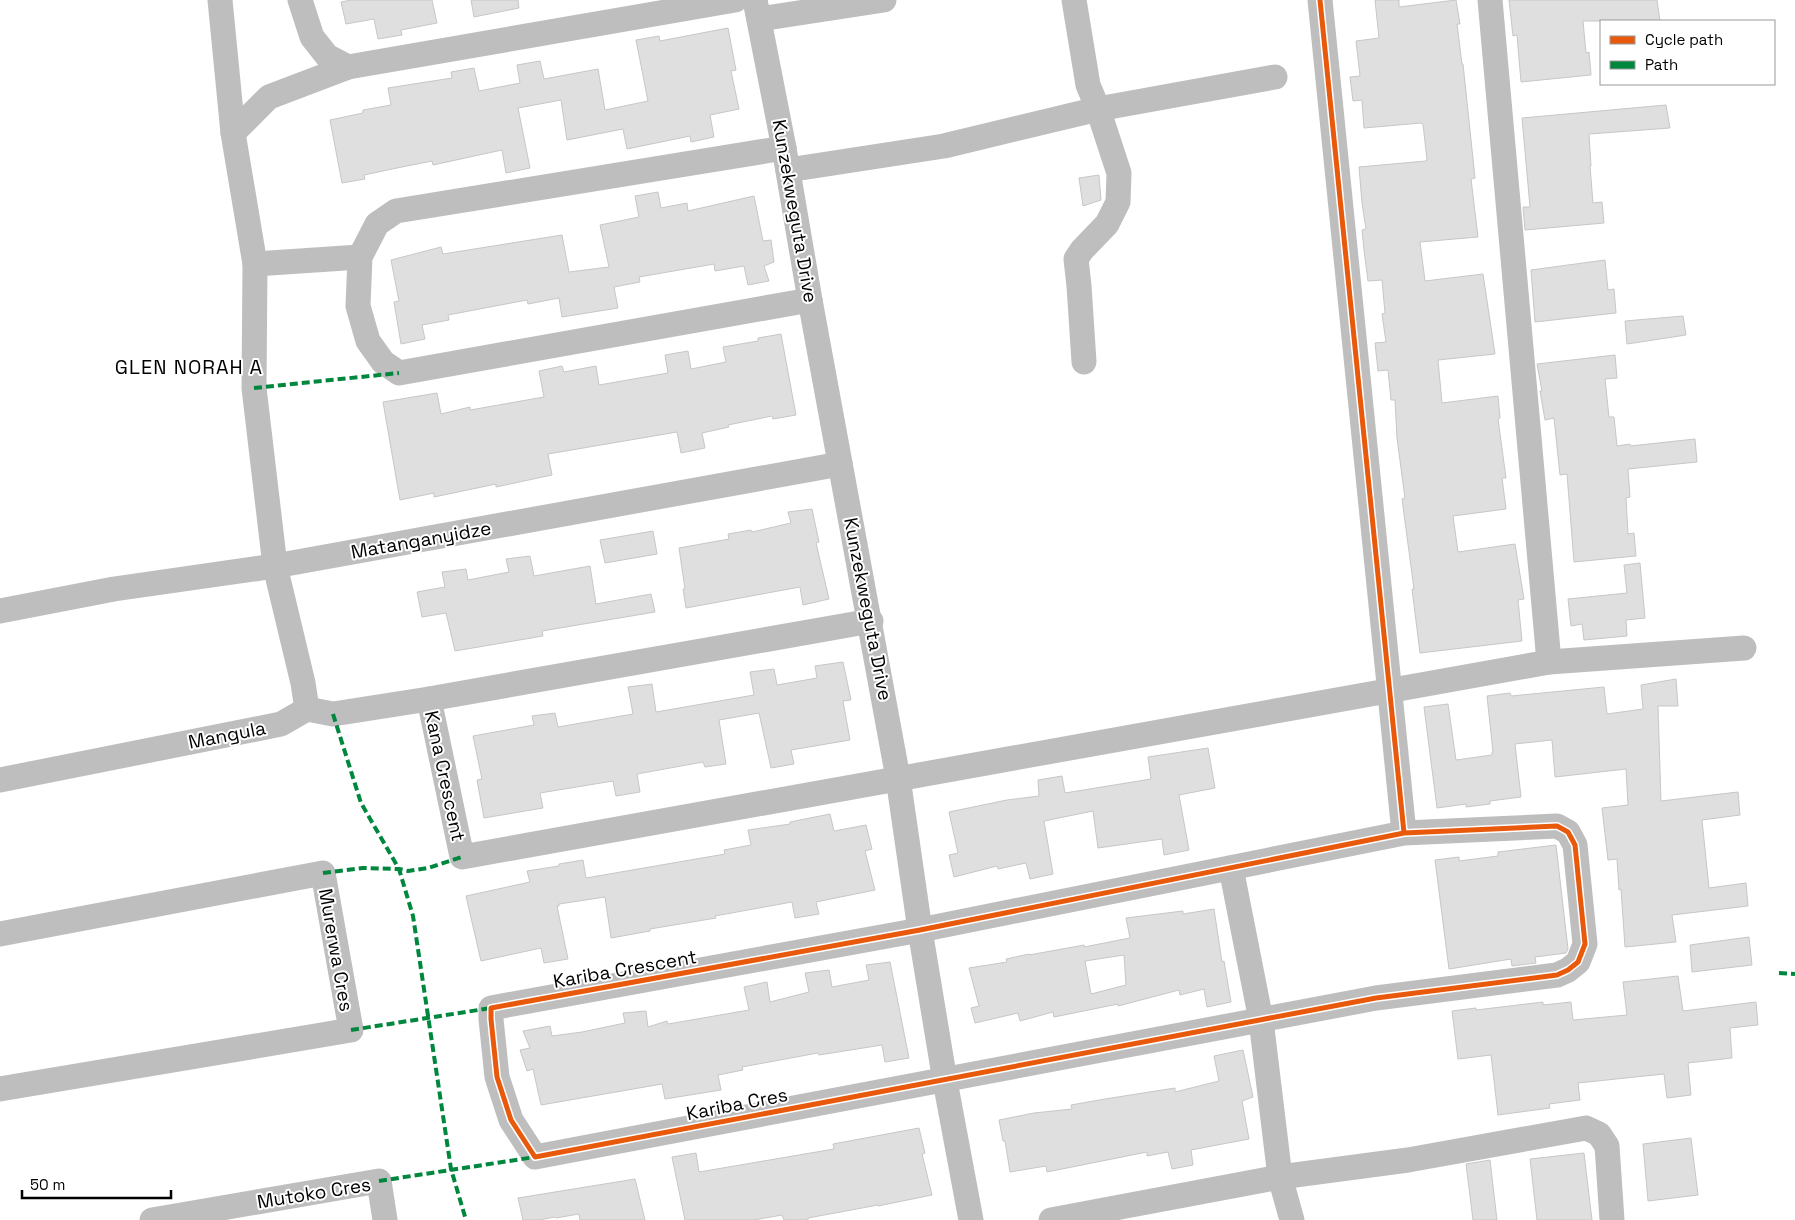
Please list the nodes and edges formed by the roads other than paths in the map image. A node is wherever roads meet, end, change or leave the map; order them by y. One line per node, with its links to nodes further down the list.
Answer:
1 (220, 0): 12 (street)
2 (300, 0): 9 (street)
3 (735, 0): 9 (street)
4 (884, 0): 8 (street)
5 (1074, 0): 11 (street)
6 (1320, 0): 24 (street)
7 (1490, 0): 23 (street)
8 (757, 10): 13 (street, Kunzekweguta Drive)
9 (348, 68): 12 (street)
10 (1275, 76): 11 (street)
11 (1098, 109): 13 (street); 17 (street)
12 (233, 134): 15 (street)
13 (786, 159): 14 (street); 16 (street, Kunzekweguta Drive)
14 (360, 257): 15 (street); 16 (street)
15 (255, 264): 19 (street)
16 (810, 300): 18 (street, Kunzekweguta Drive)
17 (1084, 362)
18 (840, 464): 19 (street, Matanganyidze); 21 (street, Kunzekweguta Drive)
19 (275, 566): 20 (street, Matanganyidze); 26 (street)
20 (0, 611)
21 (870, 621): 25 (street, Kana Crescent); 27 (street, Kunzekweguta Drive)
22 (1744, 648): 23 (street)
23 (1550, 662): 24 (street)
24 (1389, 689): 27 (street); 29 (street)
25 (429, 699): 26 (street); 27 (street, Kana Crescent)
26 (307, 710): 28 (street, Mangula)
27 (898, 778): 31 (street, Kunzekweguta Drive)
28 (0, 780)
29 (1404, 833): 30 (street, Kariba Cres); 33 (street, Kariba Cres)
30 (1231, 868): 31 (street, Kariba Cres); 33 (street)
31 (920, 930): 34 (street, Kunzekweguta Drive); 36 (street, Kariba Crescent)
32 (0, 934): 35 (street, Murerwa Cres)
33 (1261, 1020): 34 (street, Kariba Cres); 37 (street)
34 (945, 1081): 36 (street, Kariba Cres); 40 (street, Kunzekweguta Drive)
35 (0, 1089)
36 (535, 1157)
37 (1280, 1177): 41 (street); 42 (street); 43 (street)
38 (152, 1220): 39 (street, Mutoko Cres)
39 (385, 1220)
40 (971, 1220)
41 (1051, 1220)
42 (1292, 1220)
43 (1612, 1220)

